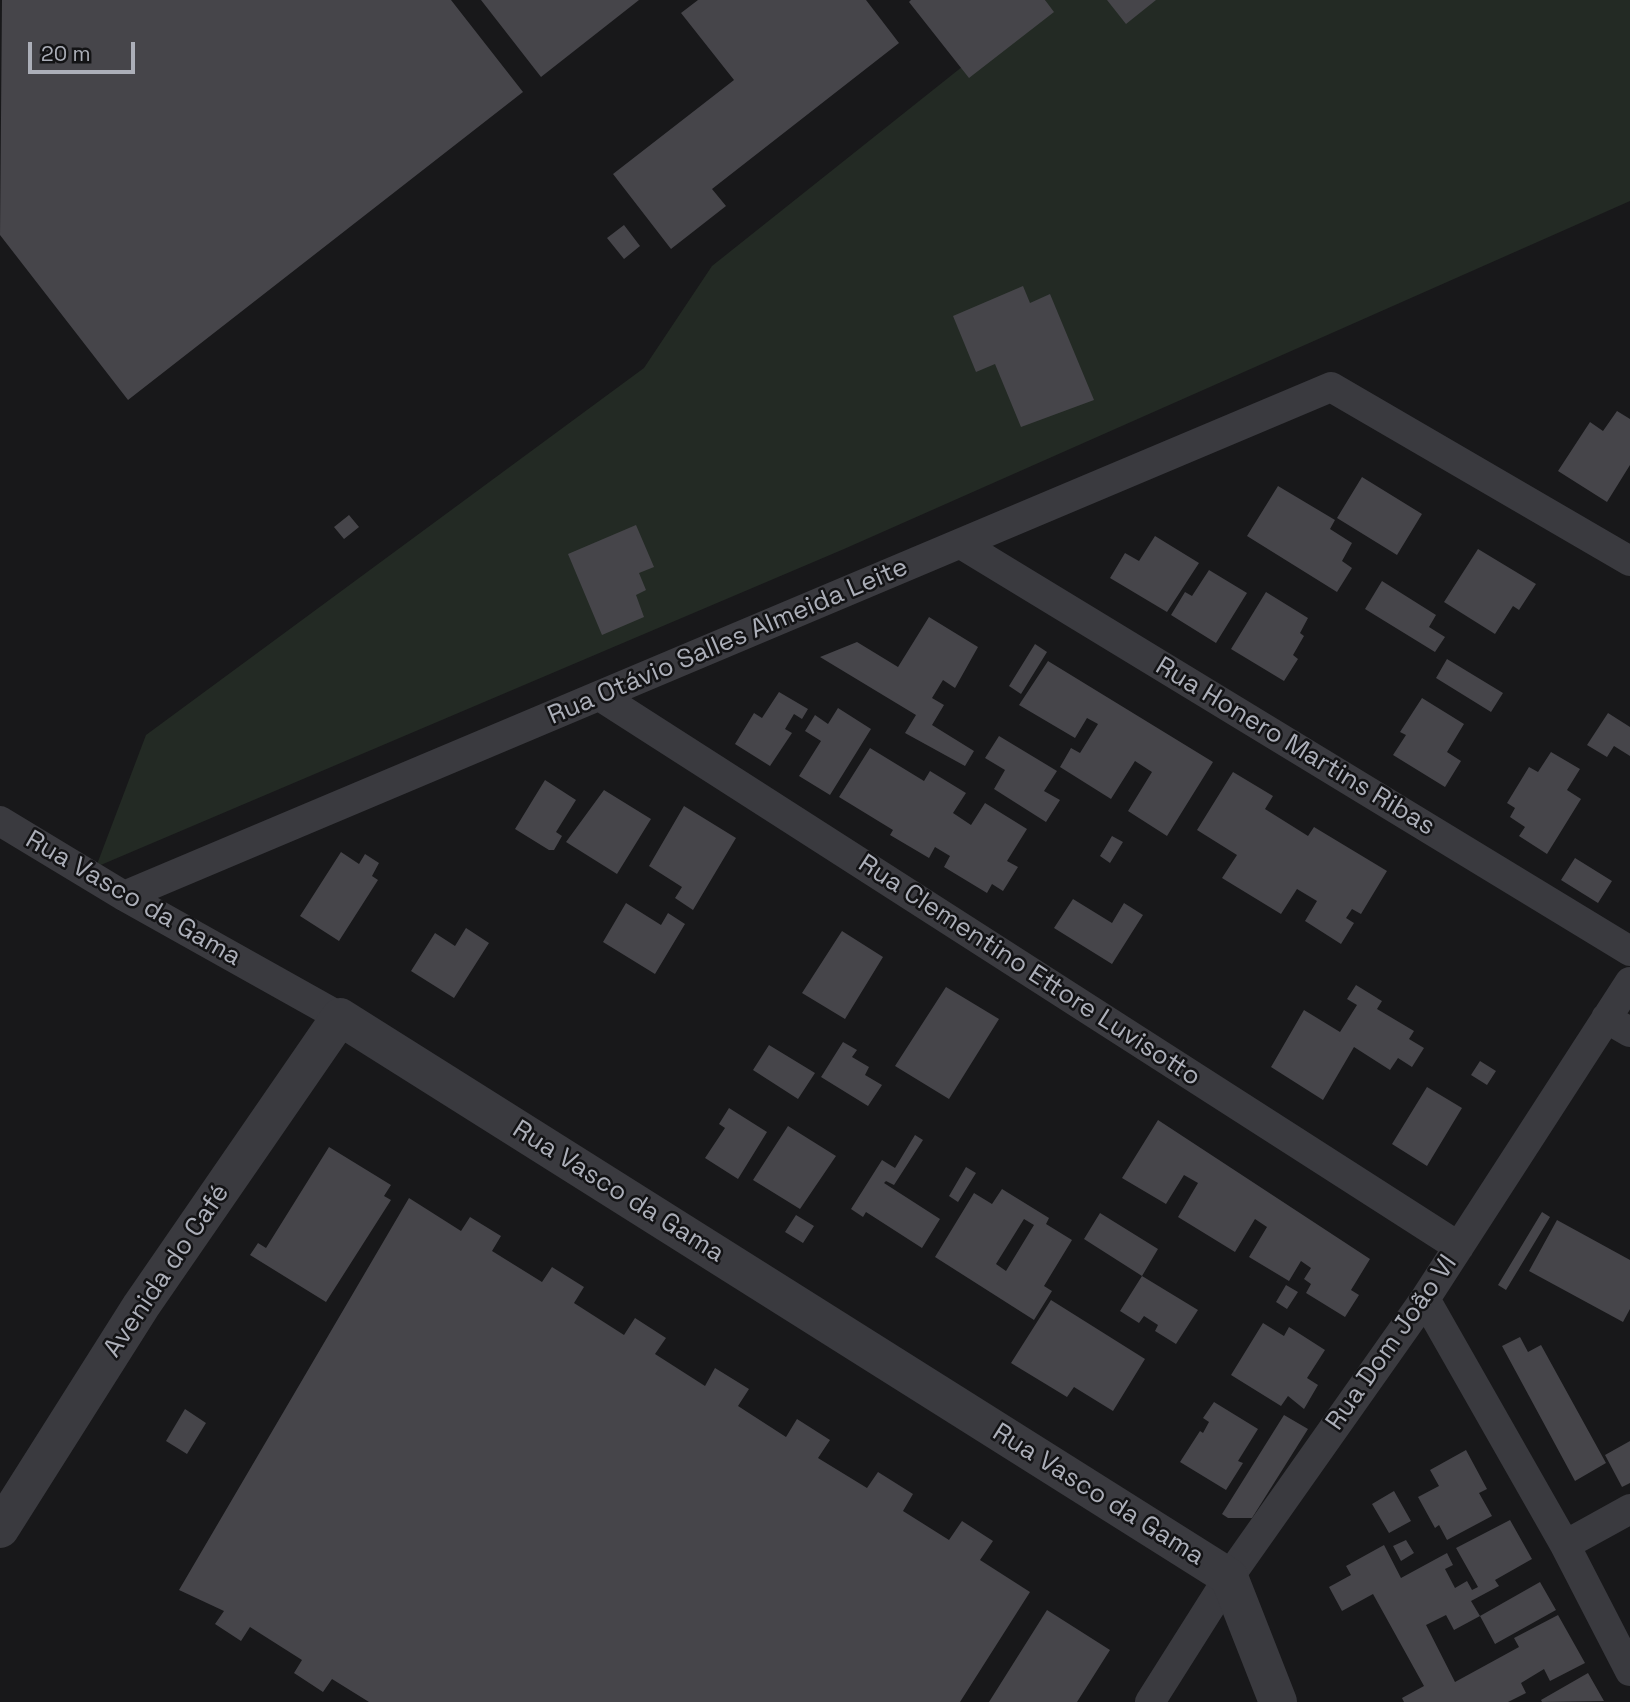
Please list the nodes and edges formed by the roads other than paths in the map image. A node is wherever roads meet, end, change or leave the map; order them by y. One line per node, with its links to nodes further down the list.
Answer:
1 (961, 544): 2 (street, Rua Otávio Salles Almeida Leite); 3 (street, Rua Otávio Salles Almeida Leite); 6 (street, Rua Honero Martins Ribas)
2 (1630, 561)
3 (600, 696): 5 (street, Rua Otávio Salles Almeida Leite); 10 (street, Rua Clementino Ettore Luvisotto)
4 (0, 821): 5 (street, Rua Vasco da Gama)
5 (124, 897): 8 (street, Rua Vasco da Gama)
6 (1630, 951)
7 (1630, 982): 9 (street, Rua Dom João VI)
8 (340, 1017): 13 (street, Avenida do Café); 15 (street, Rua Vasco da Gama)
9 (1618, 1025): 10 (street, Rua Dom João VI)
10 (1459, 1247): 11 (street, Rua Dom João VI)
11 (1425, 1299): 14 (street); 15 (street, Rua Dom João VI)
12 (1630, 1509): 14 (street)
13 (0, 1529)
14 (1565, 1545): 16 (street)
15 (1229, 1577): 17 (street, Rua Dom João VI); 18 (street)
16 (1630, 1671)
17 (1150, 1702)
18 (1278, 1702)

